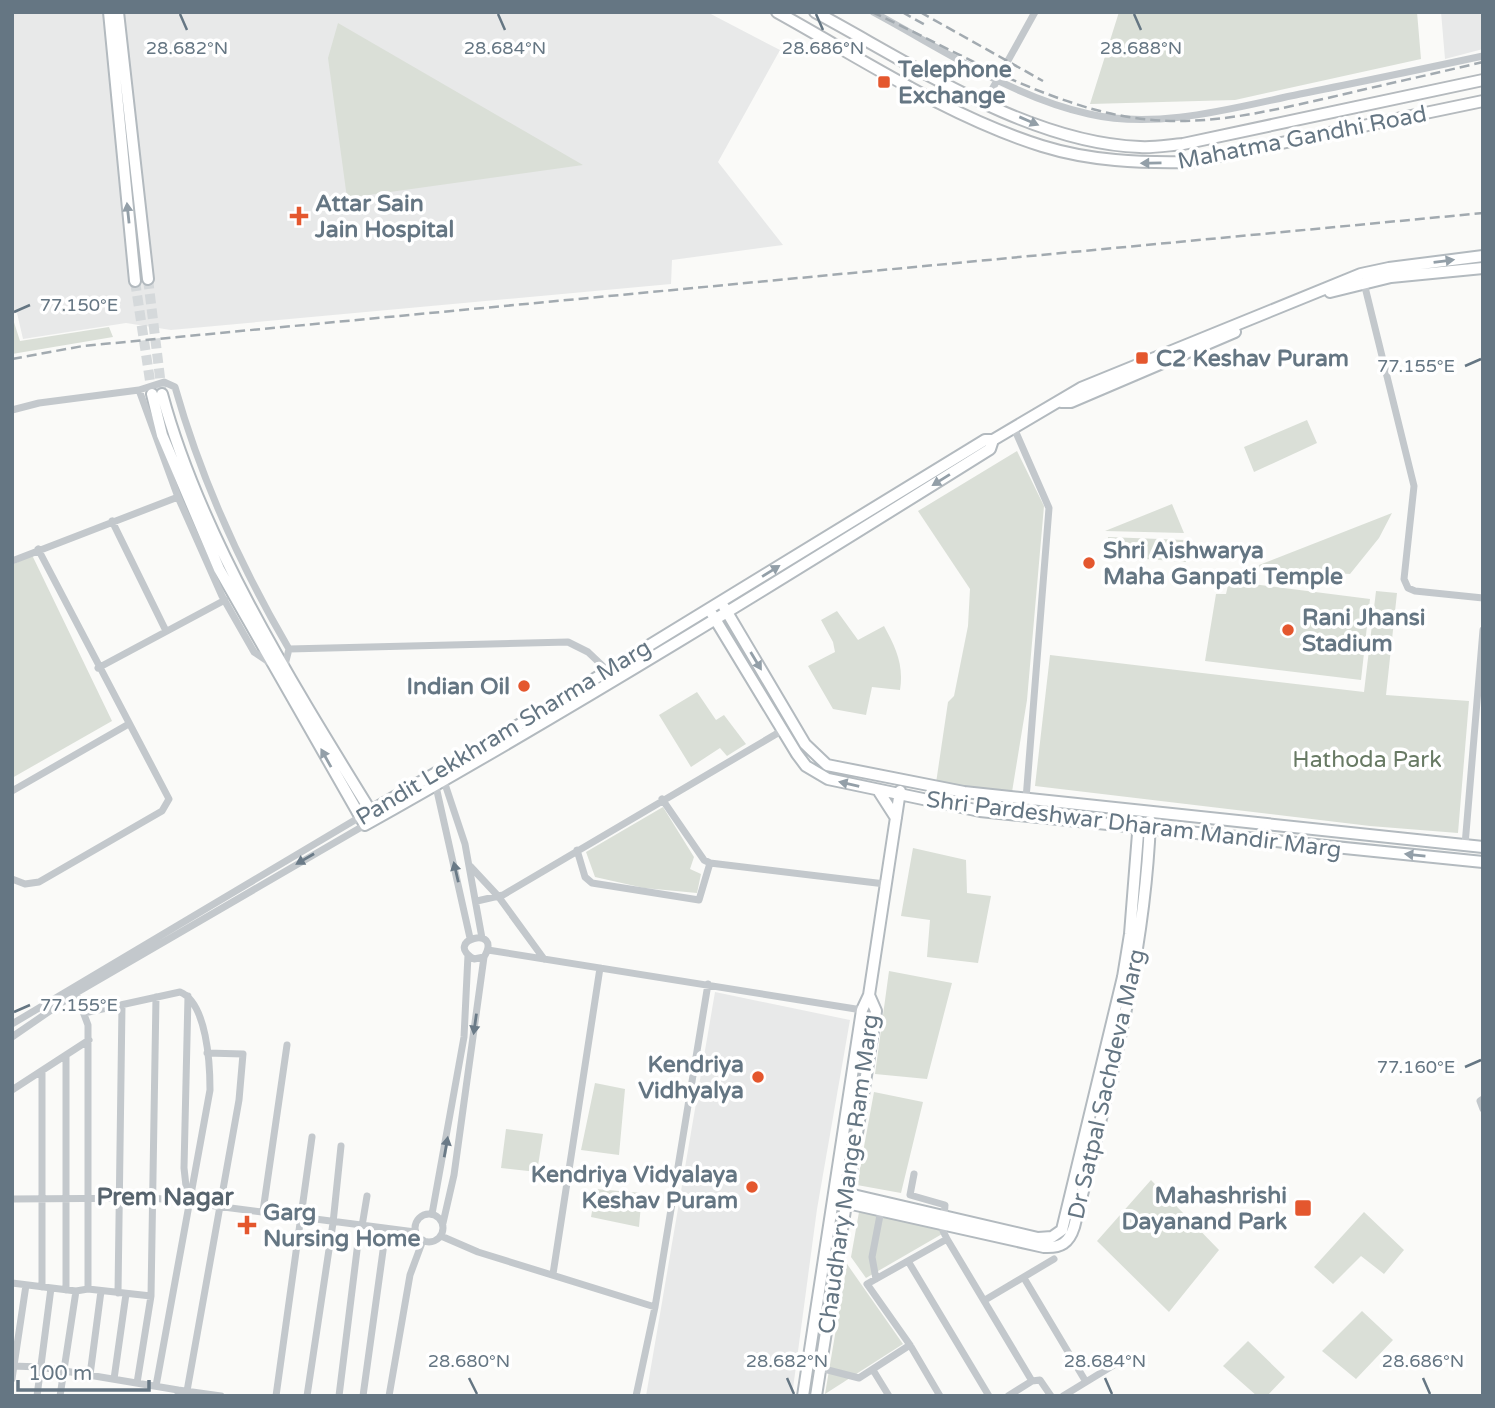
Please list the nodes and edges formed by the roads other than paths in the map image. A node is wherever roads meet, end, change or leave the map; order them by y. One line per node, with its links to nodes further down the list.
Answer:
1 (108, 12): 17 (main road, one-way to 1)
2 (118, 12): 15 (main road)
3 (777, 12): 11 (main road, Mahatma Gandhi Road, one-way to 3)
4 (816, 12): 12 (main road, Mahatma Gandhi Road)
5 (873, 12): 9 (street)
6 (1025, 12): 7 (street)
7 (1034, 14): 9 (street)
8 (1483, 56): 9 (street)
9 (999, 79): 12 (street)
10 (1483, 80): 12 (main road, Mahatma Gandhi Road, one-way to 10)
11 (1483, 101)
12 (985, 102)
13 (1483, 256): 16 (main road, Pandit Lekkhram Sharma Marg, one-way to 13)
14 (1483, 268): 16 (main road, Pandit Lekkhram Sharma Marg)
15 (148, 279)
16 (1362, 279): 20 (main road, Pandit Lekkhram Sharma Marg); 26 (street)
17 (135, 281)
18 (139, 390): 19 (street); 22 (street); 33 (street)
19 (12, 410)
20 (1014, 428): 21 (main road, Pandit Lekkhram Sharma Marg); 46 (street)
21 (993, 440): 28 (main road, Pandit Lekkhram Sharma Marg, one-way to 21); 29 (main road, Pandit Lekkhram Sharma Marg, one-way to 29)
22 (178, 497): 23 (street); 27 (street)
23 (112, 521): 24 (street); 32 (street)
24 (38, 549): 25 (street); 36 (street)
25 (12, 561)
26 (1483, 598)
27 (225, 600): 32 (street); 34 (street)
28 (721, 602): 29 (main road, Shri Pardeshwar Dharam Mandir Marg); 30 (main road, Pandit Lekkhram Sharma Marg)
29 (727, 612): 30 (main road, Pandit Lekkhram Sharma Marg); 41 (main road, Shri Pardeshwar Dharam Mandir Marg, one-way to 41)
30 (713, 615): 37 (main road, Pandit Lekkhram Sharma Marg); 39 (main road, Shri Pardeshwar Dharam Mandir Marg); 40 (main road, Pandit Lekkhram Sharma Marg)
31 (1483, 630): 52 (street)
32 (166, 631): 36 (street)
33 (289, 649): 35 (street); 37 (street)
34 (273, 664): 35 (main road); 50 (main road, one-way to 34)
35 (285, 665): 48 (main road)
36 (98, 667): 38 (street)
37 (607, 670): 40 (main road, Pandit Lekkhram Sharma Marg)
38 (127, 725): 43 (street); 58 (street)
39 (783, 730): 42 (main road, Shri Pardeshwar Dharam Mandir Marg, one-way to 39); 45 (street)
40 (438, 779): 48 (main road, Pandit Lekkhram Sharma Marg); 57 (street); 62 (street, one-way to 40)
41 (902, 780): 44 (main road, Chaudhary Mange Ram Marg); 46 (main road, Shri Pardeshwar Dharam Mandir Marg)
42 (878, 790): 44 (main road, Shri Pardeshwar Dharam Mandir Marg); 49 (main road)
43 (12, 791)
44 (899, 795): 49 (main road, Chaudhary Mange Ram Marg); 51 (main road, Shri Pardeshwar Dharam Mandir Marg)
45 (662, 799): 54 (street); 56 (street)
46 (1026, 799): 47 (main road, Shri Pardeshwar Dharam Mandir Marg)
47 (1145, 811): 51 (main road, Dr Satpal Sachdeva Marg); 52 (main road, Shri Pardeshwar Dharam Mandir Marg)
48 (373, 815): 50 (main road, Pandit Lekkhram Sharma Marg)
49 (896, 818): 59 (main road, Chaudhary Mange Ram Marg)
50 (362, 821): 69 (street, one-way to 69); 76 (street, Pandit Lekkhram Sharma Marg)
51 (1144, 828): 55 (main road, Shri Pardeshwar Dharam Mandir Marg, one-way to 51); 103 (main road, Dr Satpal Sachdeva Marg)
52 (1465, 845): 53 (main road, Shri Pardeshwar Dharam Mandir Marg)
53 (1483, 846)
54 (577, 850): 56 (street); 60 (street)
55 (1483, 862)
56 (710, 863): 59 (street)
57 (470, 866): 60 (street); 61 (street)
58 (12, 879)
59 (885, 884): 70 (main road, Chaudhary Mange Ram Marg)
60 (498, 897): 61 (street); 66 (street)
61 (477, 901): 63 (street)
62 (470, 938): 63 (street); 65 (street)
63 (482, 938): 64 (street)
64 (486, 954): 65 (street); 66 (street); 105 (street, one-way to 105)
65 (467, 955): 101 (street, one-way to 65)
66 (544, 959): 67 (street)
67 (600, 968): 68 (street); 114 (street)
68 (708, 985): 74 (street); 128 (street)
69 (76, 993): 75 (street); 77 (street)
70 (869, 995): 74 (main road, Chaudhary Mange Ram Marg); 90 (main road, Chaudhary Mange Ram Marg)
71 (188, 996): 72 (street); 80 (street); 97 (street)
72 (156, 997): 73 (street); 94 (street)
73 (122, 1005): 75 (street); 93 (street)
74 (862, 1010): 90 (main road, Chaudhary Mange Ram Marg)
75 (84, 1013): 78 (street)
76 (12, 1024)
77 (12, 1037)
78 (89, 1040): 81 (street); 92 (street)
79 (287, 1045): 100 (street)
80 (207, 1053): 97 (street); 98 (street)
81 (66, 1055): 82 (street); 91 (street)
82 (42, 1071): 83 (street); 96 (street)
83 (12, 1090)
84 (1483, 1099): 85 (street)
85 (1483, 1109)
86 (312, 1137): 102 (street)
87 (341, 1146): 104 (street)
88 (914, 1174): 103 (street)
89 (367, 1196): 106 (street)
90 (841, 1197): 99 (main road, Dr Satpal Sachdeva Marg); 103 (main road); 133 (main road, Chaudhary Mange Ram Marg); 153 (main road, Chaudhary Mange Ram Marg)
91 (66, 1198): 92 (street); 96 (street); 122 (street)
92 (88, 1198): 93 (street); 121 (street)
93 (121, 1198): 94 (street); 125 (street)
94 (154, 1198): 97 (street); 126 (street)
95 (12, 1199): 96 (street)
96 (42, 1199): 119 (street)
97 (188, 1202): 98 (street); 142 (street)
98 (219, 1206): 100 (street); 143 (street)
99 (881, 1210): 103 (main road, Dr Satpal Sachdeva Marg); 116 (street)
100 (263, 1211): 102 (street)
101 (432, 1214): 105 (street); 108 (street)
102 (300, 1217): 104 (street); 147 (street)
103 (943, 1221): 110 (street)
104 (333, 1223): 106 (street); 148 (street)
105 (443, 1223): 109 (street)
106 (361, 1226): 107 (street); 149 (street)
107 (386, 1229): 108 (street); 150 (street)
108 (415, 1232): 111 (street)
109 (441, 1236): 111 (street); 114 (street)
110 (947, 1239): 113 (street); 127 (street)
111 (423, 1240): 151 (street)
112 (1054, 1259): 115 (street)
113 (908, 1261): 116 (street); 157 (street)
114 (553, 1274): 128 (street)
115 (1024, 1278): 127 (street); 140 (street)
116 (876, 1279): 129 (street)
117 (12, 1283): 118 (street)
118 (26, 1285): 119 (street); 131 (street)
119 (42, 1287): 120 (street)
120 (51, 1288): 122 (street); 132 (street)
121 (88, 1289): 123 (street); 124 (street)
122 (66, 1290): 123 (street)
123 (76, 1291): 135 (street)
124 (101, 1291): 125 (street); 136 (street)
125 (122, 1293): 126 (street); 137 (street)
126 (151, 1296): 141 (street)
127 (985, 1300): 139 (street)
128 (655, 1307): 152 (street)
129 (911, 1345): 134 (street); 156 (street)
130 (1122, 1360): 140 (street)
131 (13, 1366): 132 (street); 138 (street)
132 (41, 1367): 135 (street); 144 (street)
133 (820, 1368): 134 (street); 154 (main road, Chaudhary Mange Ram Marg)
134 (873, 1370): 155 (street)
135 (63, 1371): 136 (street); 145 (street)
136 (90, 1375): 137 (street)
137 (114, 1379): 141 (street)
138 (12, 1380)
139 (1032, 1381): 158 (street); 159 (street)
140 (1086, 1382): 160 (street)
141 (137, 1383): 142 (street)
142 (156, 1386): 143 (street)
143 (181, 1392): 146 (street)
144 (37, 1396)
145 (60, 1396)
146 (221, 1396)
147 (276, 1396)
148 (307, 1396)
149 (339, 1396)
150 (363, 1396)
151 (389, 1396)
152 (636, 1396)
153 (803, 1396)
154 (816, 1396)
155 (889, 1396)
156 (940, 1396)
157 (989, 1396)
158 (1008, 1396)
159 (1051, 1396)
160 (1063, 1396)

